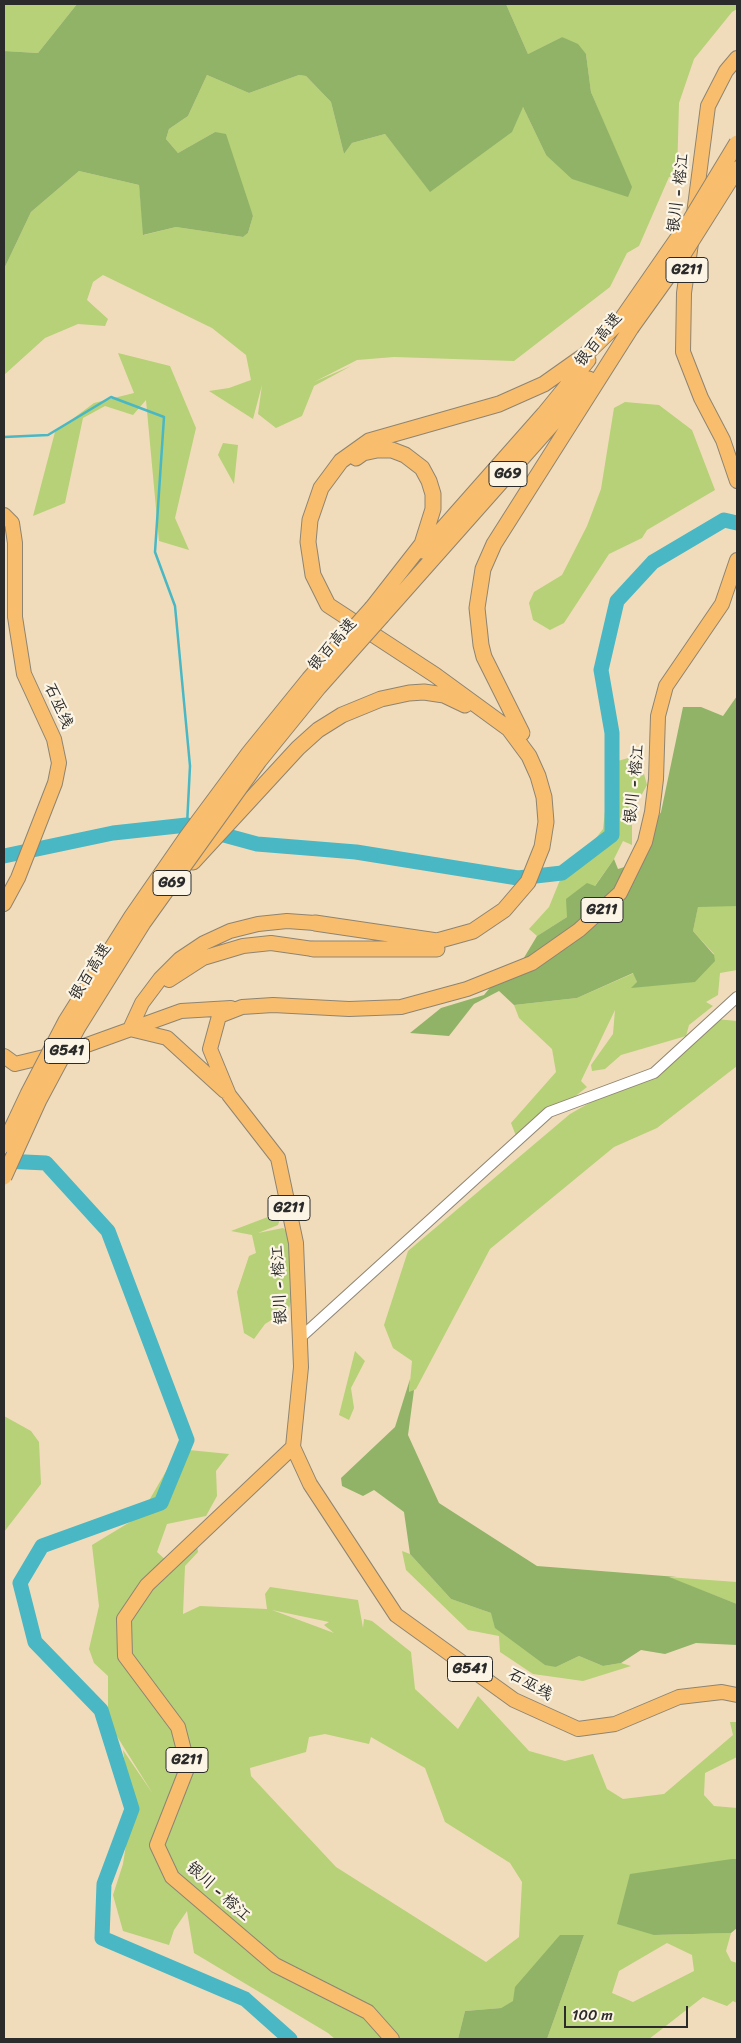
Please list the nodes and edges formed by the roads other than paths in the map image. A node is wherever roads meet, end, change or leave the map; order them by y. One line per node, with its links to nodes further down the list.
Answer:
1 (737, 58): 5 (highway, 银川 - 榕江 / G211)
2 (737, 143): 4 (highway, 银百高速 / G69, bridge)
3 (737, 169): 4 (highway, 银百高速 / G69, bridge)
4 (626, 324): 8 (highway, 银百高速 / G69); 9 (highway); 10 (highway)
5 (737, 481)
6 (4, 515): 14 (highway, 石巫线)
7 (737, 560): 18 (highway, 银川 - 榕江 / G211)
8 (377, 612): 10 (highway); 12 (highway, 银百高速 / G69, bridge); 22 (highway, 银百高速 / G69, bridge)
9 (500, 722): 11 (highway); 12 (highway, bridge)
10 (522, 733): 11 (highway)
11 (548, 835): 13 (highway)
12 (167, 890): 23 (highway, 银百高速 / G69, bridge)
13 (524, 894): 15 (highway); 16 (highway)
14 (4, 904)
15 (315, 924): 19 (highway)
16 (314, 949): 19 (highway)
17 (737, 997): 24 (street)
18 (242, 1007): 19 (highway); 21 (highway, 银川 - 榕江 / G211)
19 (130, 1028): 20 (highway, G541); 21 (highway)
20 (4, 1056)
21 (229, 1095): 24 (highway, 银川 - 榕江 / G211)
22 (4, 1145)
23 (4, 1177)
24 (300, 1338): 25 (highway, 银川 - 榕江 / G211)
25 (292, 1447): 26 (highway, 石巫线 / G541); 27 (highway, 银川 - 榕江 / G211)
26 (737, 1695)
27 (392, 2039)

